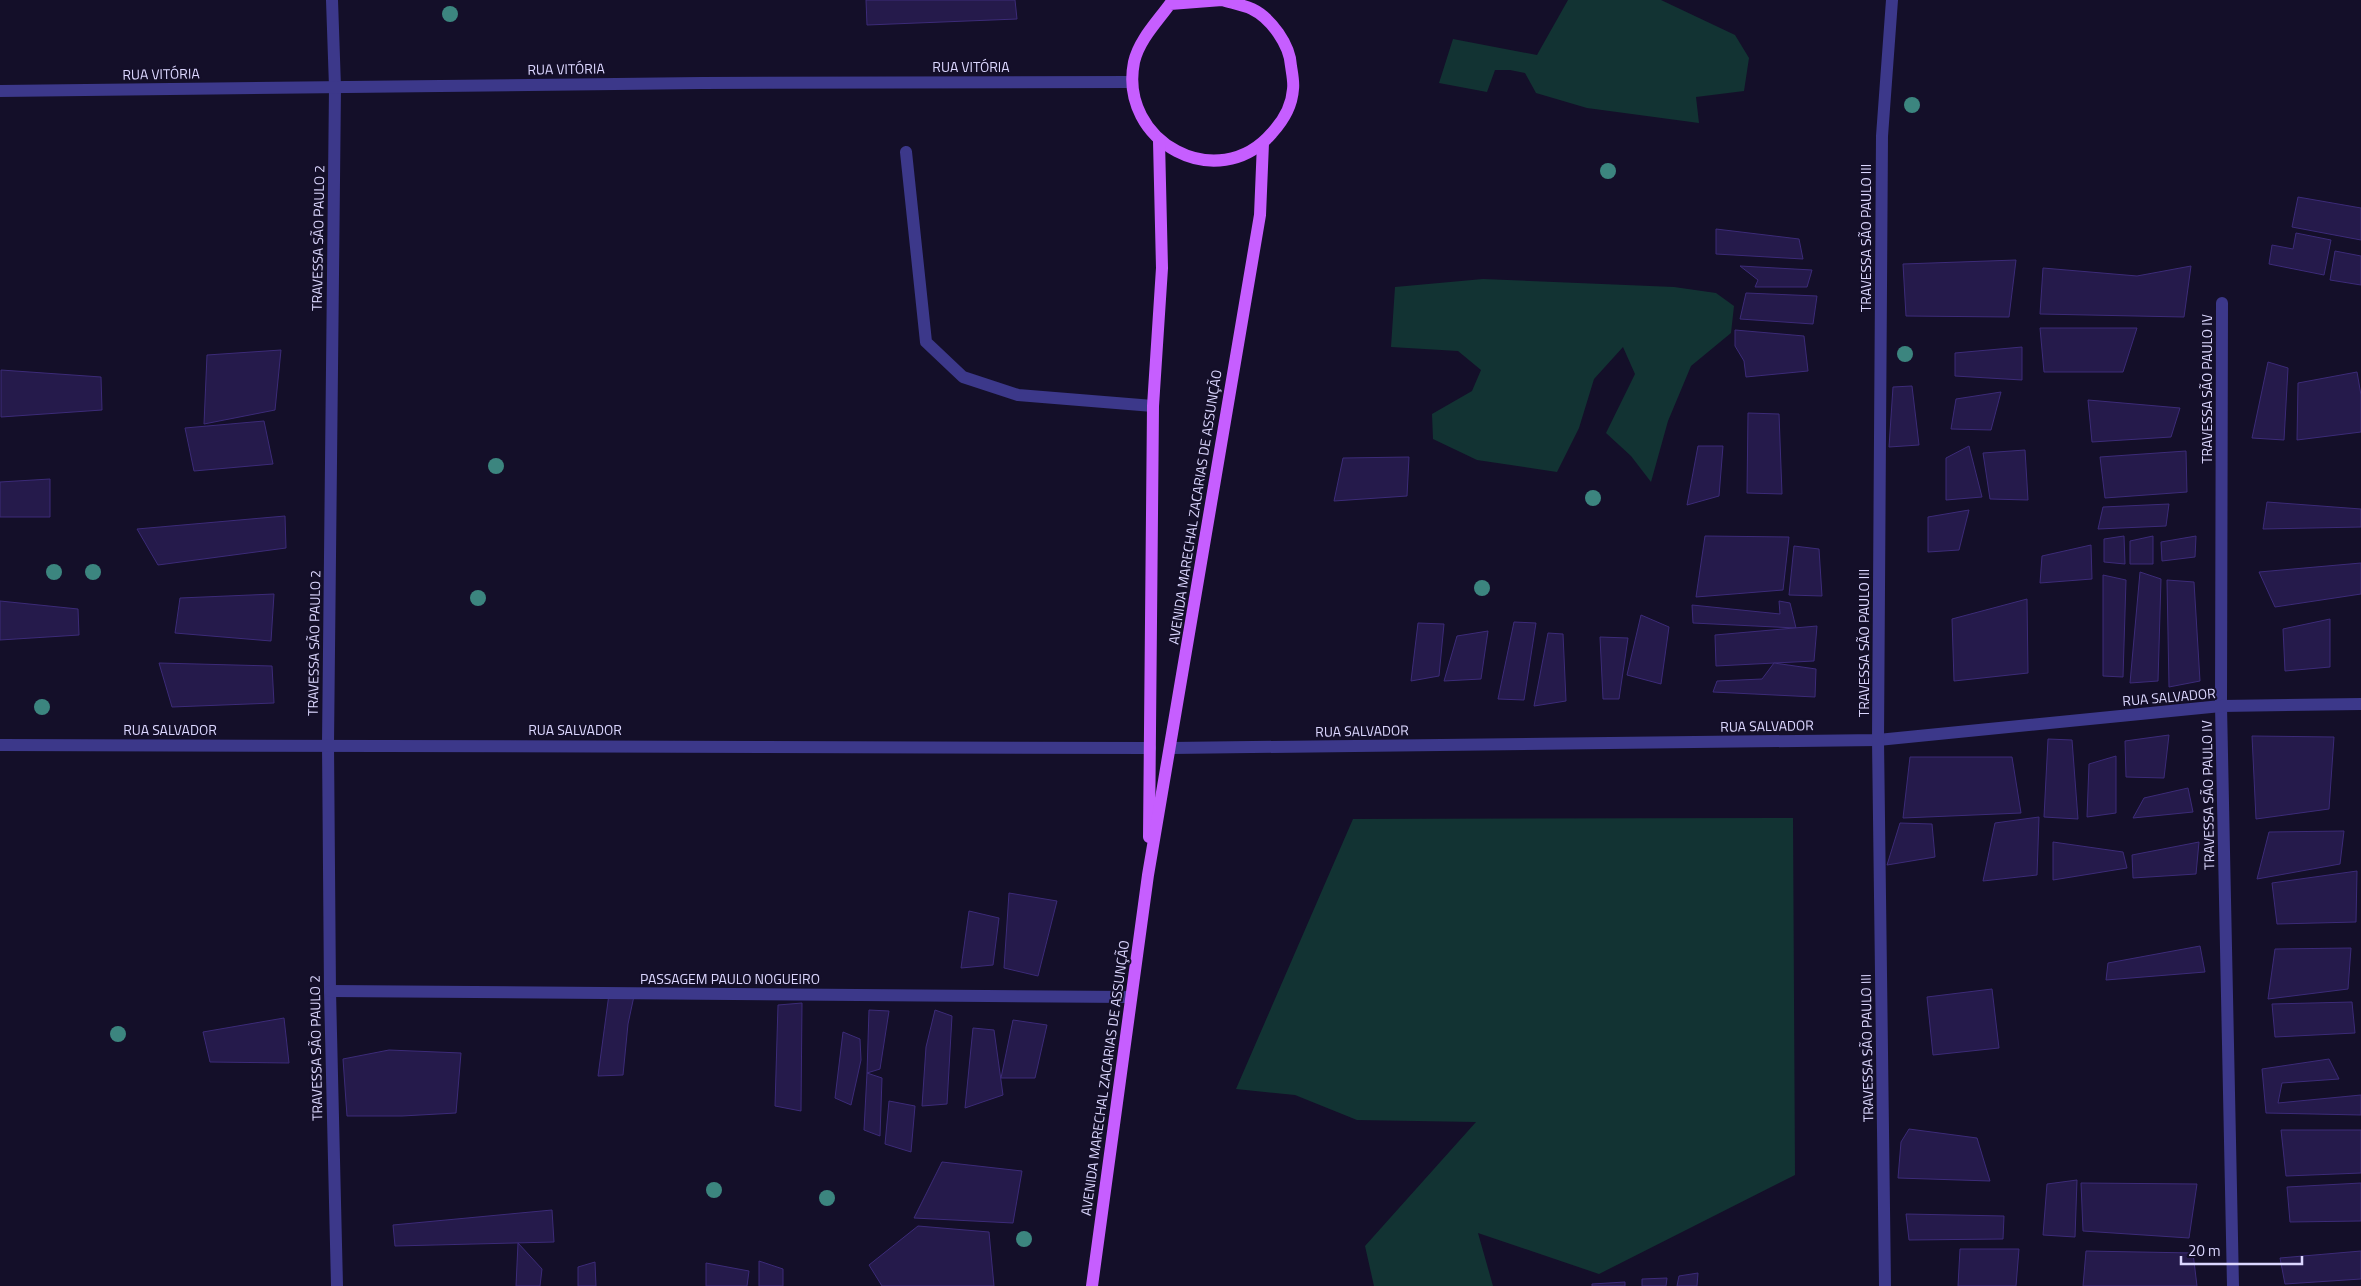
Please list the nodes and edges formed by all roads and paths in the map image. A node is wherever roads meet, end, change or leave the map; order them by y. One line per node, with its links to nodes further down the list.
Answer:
1 (332, 0): 5 (street, TRAVESSA SÃO PAULO 2)
2 (1892, 0): 14 (street, TRAVESSA SÃO PAULO III)
3 (1169, 2): 4 (main road); 8 (main road)
4 (1132, 82): 5 (street, RUA VITÓRIA); 7 (main road)
5 (334, 87): 6 (street, RUA VITÓRIA); 15 (street, TRAVESSA SÃO PAULO 2)
6 (0, 91)
7 (1159, 141): 8 (main road); 11 (main road, AVENIDA MARECHAL ZACARIAS DE ASSUNÇÃO)
8 (1263, 143): 18 (main road, AVENIDA MARECHAL ZACARIAS DE ASSUNÇÃO)
9 (906, 152): 11 (street)
10 (2222, 303): 13 (street, TRAVESSA SÃO PAULO IV)
11 (1153, 406): 17 (main road, AVENIDA MARECHAL ZACARIAS DE ASSUNÇÃO)
12 (2361, 704): 13 (street, RUA SALVADOR)
13 (2221, 706): 14 (street, RUA SALVADOR); 25 (street, TRAVESSA SÃO PAULO IV)
14 (1878, 740): 18 (street, RUA SALVADOR); 24 (street, TRAVESSA SÃO PAULO III)
15 (328, 744): 16 (street, RUA SALVADOR); 17 (street, RUA SALVADOR); 20 (street, TRAVESSA SÃO PAULO 2)
16 (0, 745)
17 (1150, 748): 19 (main road, AVENIDA MARECHAL ZACARIAS DE ASSUNÇÃO)
18 (1171, 748): 19 (main road, AVENIDA MARECHAL ZACARIAS DE ASSUNÇÃO)
19 (1148, 875): 21 (main road, AVENIDA MARECHAL ZACARIAS DE ASSUNÇÃO)
20 (330, 991): 21 (street, PASSAGEM PAULO NOGUEIRO); 22 (street, TRAVESSA SÃO PAULO 2)
21 (1131, 997): 23 (main road, AVENIDA MARECHAL ZACARIAS DE ASSUNÇÃO)
22 (337, 1286)
23 (1092, 1286)
24 (1885, 1286)
25 (2234, 1286)

